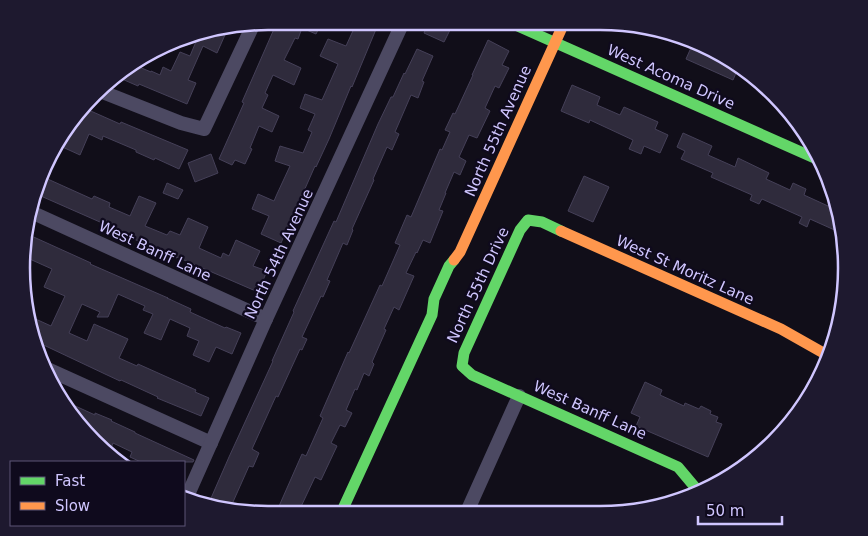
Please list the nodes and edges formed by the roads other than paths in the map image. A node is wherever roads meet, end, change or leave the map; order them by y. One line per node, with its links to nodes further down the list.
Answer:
1 (399, 30): 10 (street, North 54th Avenue)
2 (528, 30): 5 (street, West Acoma Drive)
3 (560, 30): 5 (street, North 55th Avenue)
4 (251, 31): 6 (street)
5 (555, 41): 7 (street, West Acoma Drive); 18 (street, North 55th Avenue)
6 (106, 94)
7 (809, 156)
8 (36, 215): 10 (street, West Banff Lane)
9 (528, 220): 11 (street, West St Moritz Lane); 12 (street, North 55th Drive)
10 (266, 319): 15 (street, North 54th Avenue)
11 (822, 352)
12 (462, 366): 14 (street, West Banff Lane)
13 (55, 372): 15 (street)
14 (519, 396): 16 (street, West Banff Lane); 19 (street)
15 (211, 443): 17 (street, North 54th Avenue)
16 (694, 486)
17 (189, 492)
18 (344, 506)
19 (470, 506)

